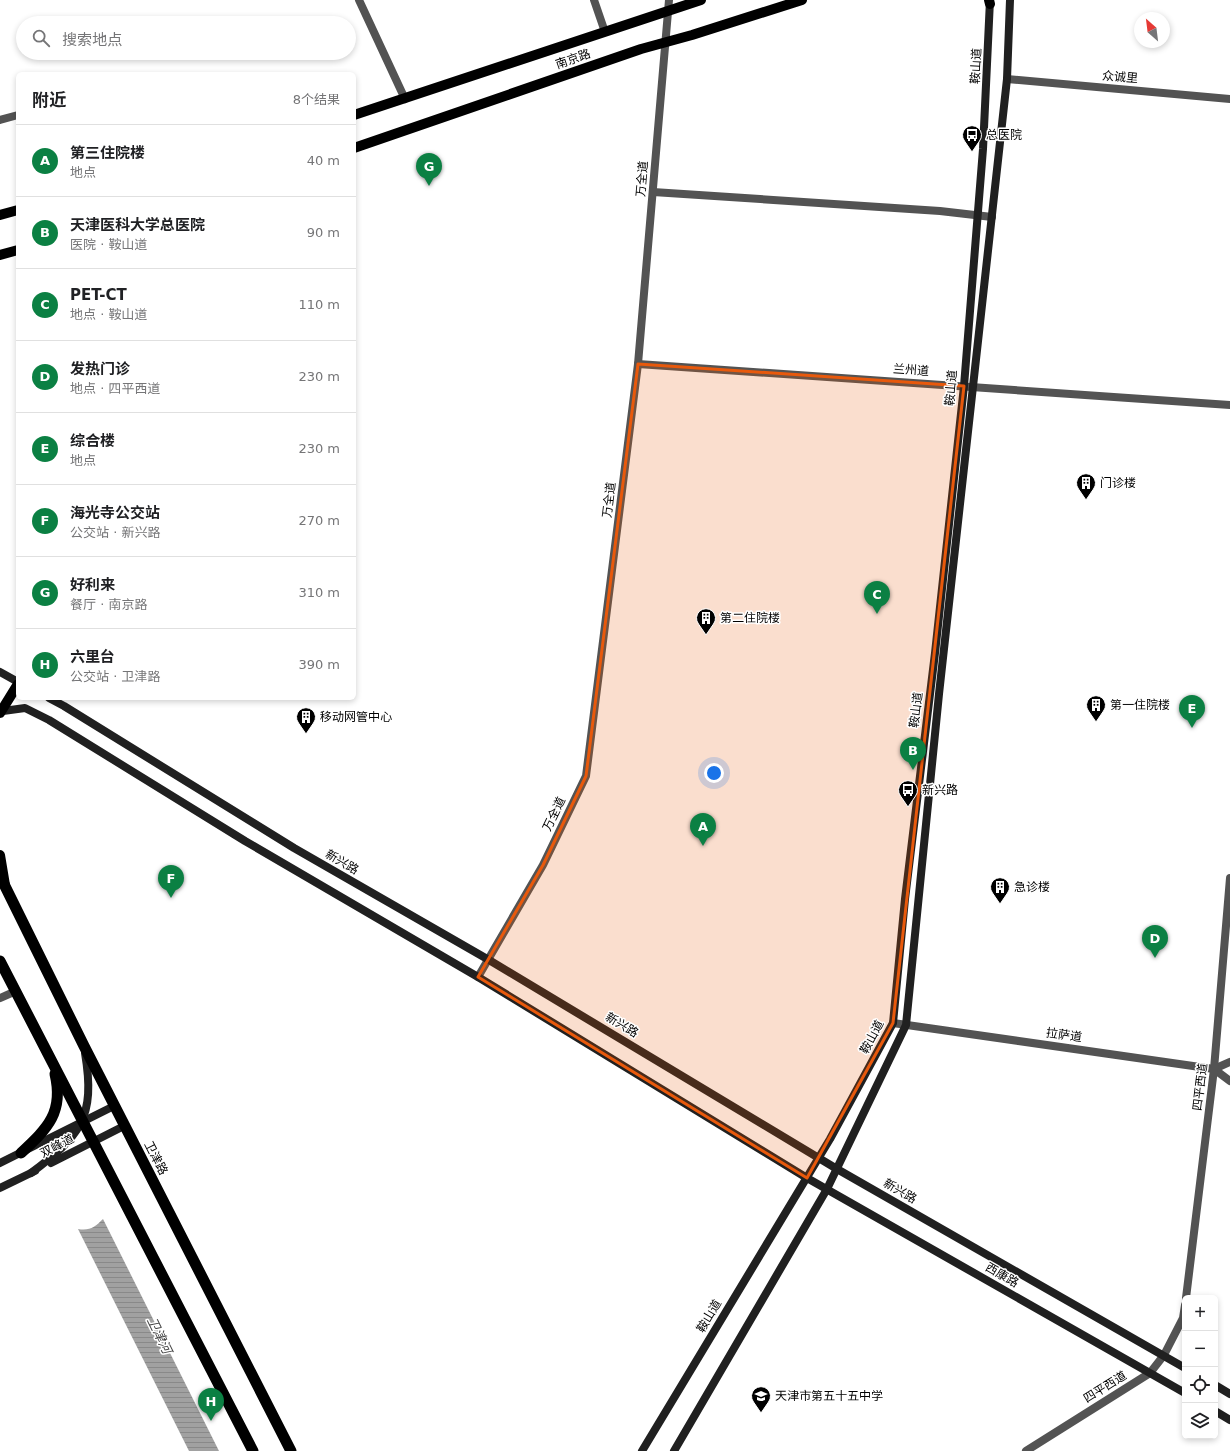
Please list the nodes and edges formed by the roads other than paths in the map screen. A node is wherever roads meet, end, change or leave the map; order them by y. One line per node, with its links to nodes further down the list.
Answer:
1 (359, 0): 12 (street)
2 (594, 0): 9 (street)
3 (669, 0): 8 (street, 万全道)
4 (701, 0): 8 (main road, 南京路)
5 (802, 0): 10 (main road, 南京路)
6 (1010, 0): 11 (main road, 鞍山道)
7 (990, 1): 21 (main road, 鞍山道)
8 (668, 11): 9 (main road, 南京路); 10 (street, 万全道)
9 (605, 32): 12 (main road, 南京路)
10 (666, 42): 17 (main road, 南京路); 18 (street, 万全道)
11 (1007, 79): 13 (street, 众诚里); 22 (main road, 鞍山道)
12 (405, 99): 14 (main road, 南京路)
13 (1230, 99)
14 (356, 114)
15 (16, 116): 16 (street)
16 (0, 120)
17 (356, 147)
18 (653, 192): 21 (street); 25 (street, 万全道)
19 (16, 211): 20 (main road)
20 (0, 215)
21 (977, 215): 22 (street); 26 (main road, 鞍山道)
22 (992, 217): 27 (main road, 鞍山道)
23 (16, 251): 24 (main road)
24 (0, 256)
25 (638, 364): 26 (street, 兰州道); 37 (street, 万全道)
26 (964, 386): 27 (street, 兰州道); 42 (main road, 鞍山道)
27 (974, 386): 28 (street, 兰州道); 43 (main road, 鞍山道)
28 (1230, 405)
29 (0, 672): 30 (main road)
30 (16, 682)
31 (16, 686): 33 (main road)
32 (53, 700): 37 (main road, 新兴路)
33 (1, 712): 39 (main road, 西康路)
34 (0, 855): 36 (main road)
35 (1230, 878): 47 (street, 四平西道)
36 (2, 880): 44 (highway, 卫津路)
37 (489, 960): 39 (street, 万全道); 54 (main road, 新兴路)
38 (0, 961): 40 (highway)
39 (478, 977): 58 (main road, 西康路)
40 (16, 991): 41 (street); 45 (highway)
41 (0, 998)
42 (893, 1023): 43 (street, 拉萨道); 54 (main road, 鞍山道)
43 (906, 1025): 47 (street, 拉萨道); 56 (main road, 鞍山道)
44 (84, 1046): 49 (highway, 卫津路); 50 (main road)
45 (52, 1062): 50 (highway); 53 (highway)
46 (1230, 1062): 47 (street)
47 (1214, 1069): 48 (street); 61 (street, 四平西道)
48 (1230, 1081)
49 (114, 1106): 50 (main road, 双峰道); 51 (highway, 卫津路)
50 (82, 1122): 52 (highway); 53 (main road, 双峰道); 57 (main road)
51 (124, 1126): 52 (main road, 双峰道); 72 (highway, 卫津路)
52 (92, 1141): 57 (main road, 双峰道); 71 (highway)
53 (21, 1153): 55 (main road, 双峰道)
54 (819, 1158): 56 (main road, 新兴路); 58 (main road, 鞍山道)
55 (0, 1163)
56 (837, 1169): 60 (main road, 鞍山道); 63 (main road, 新兴路)
57 (31, 1173): 59 (main road, 双峰道)
58 (807, 1178): 60 (main road, 西康路); 73 (main road, 鞍山道)
59 (0, 1188)
60 (827, 1189): 65 (main road, 西康路); 74 (main road, 鞍山道)
61 (1186, 1295)
62 (1182, 1320): 63 (street, 四平西道)
63 (1164, 1355): 64 (main road, 新兴路); 65 (street, 四平西道)
64 (1183, 1367)
65 (1150, 1373): 67 (main road, 西康路); 75 (street, 四平西道)
66 (1218, 1387): 68 (main road)
67 (1182, 1391)
68 (1230, 1394)
69 (1218, 1413): 70 (main road)
70 (1230, 1420)
71 (253, 1451)
72 (291, 1451)
73 (642, 1451)
74 (674, 1451)
75 (1026, 1451)

